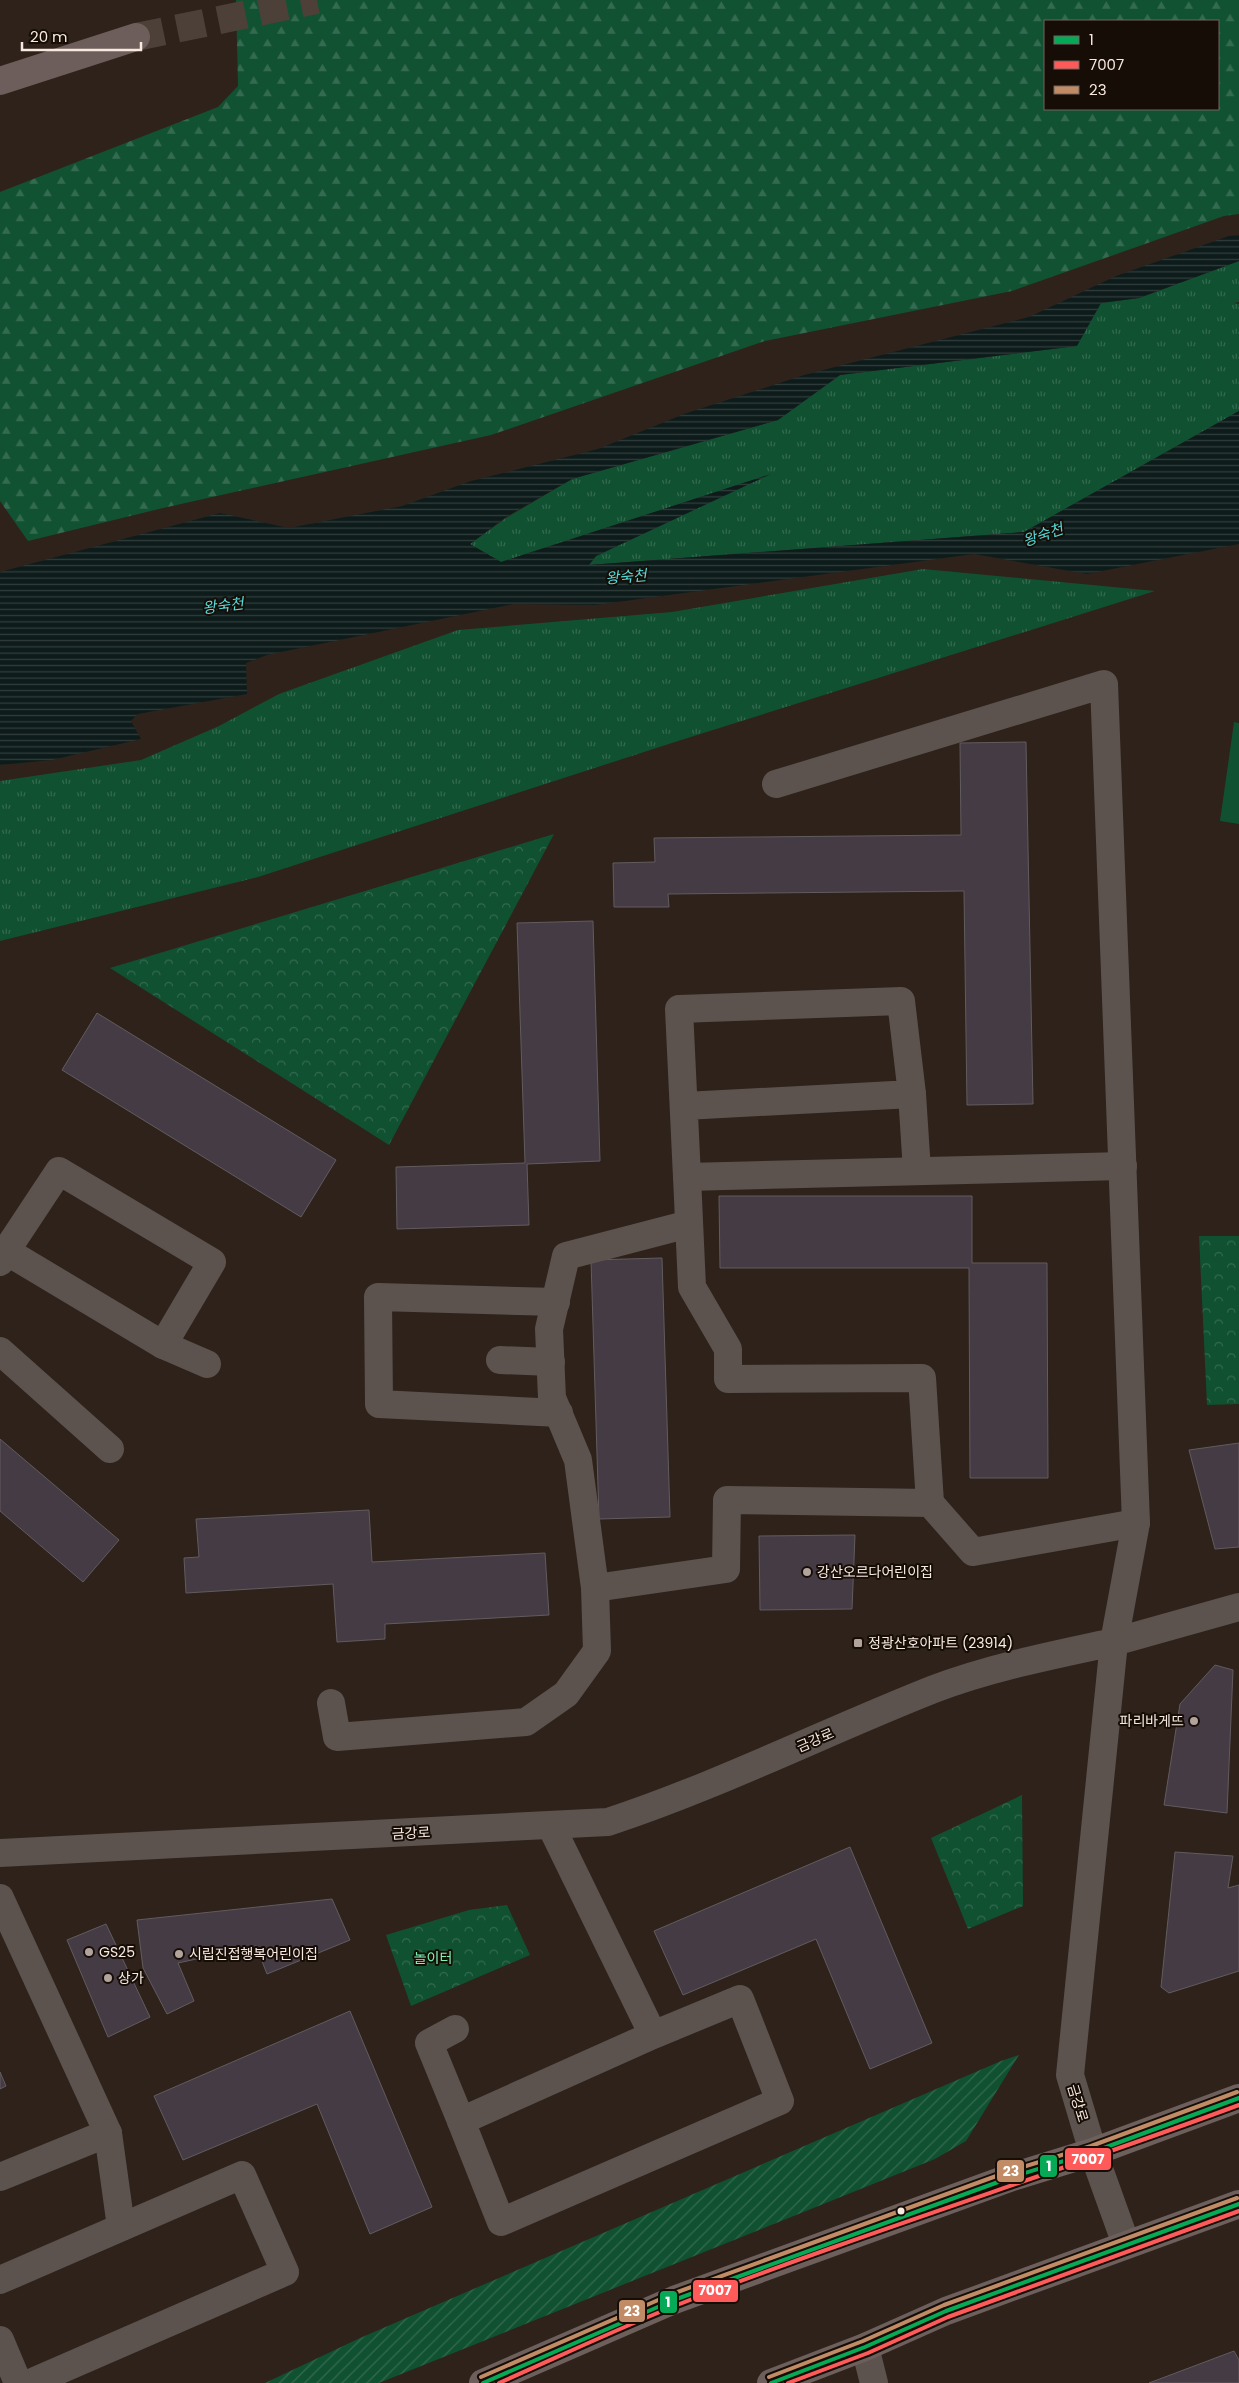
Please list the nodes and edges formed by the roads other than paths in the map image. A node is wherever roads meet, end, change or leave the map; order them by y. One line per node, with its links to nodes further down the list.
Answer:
1 (136, 37): 2 (highway)
2 (0, 81)
3 (776, 784): 6 (street)
4 (912, 1094): 5 (street); 5 (street); 7 (street)
5 (685, 1106): 8 (street)
6 (1123, 1166): 7 (street); 20 (street)
7 (917, 1171): 8 (street)
8 (687, 1178): 9 (street)
9 (689, 1224): 11 (street); 19 (street)
10 (3, 1257): 12 (street); 12 (street)
11 (556, 1302): 15 (street); 17 (street)
12 (163, 1345): 16 (street)
13 (0, 1351): 18 (street)
14 (500, 1360): 15 (street)
15 (551, 1362): 17 (street)
16 (207, 1364)
17 (559, 1413): 21 (street)
18 (110, 1449)
19 (930, 1503): 20 (street); 21 (street)
20 (1136, 1523): 23 (street)
21 (594, 1588): 24 (street)
22 (1239, 1607): 23 (street)
23 (1114, 1642): 25 (street, 금강로); 33 (street, 금강로)
24 (331, 1703)
25 (551, 1826): 26 (street, 금강로); 29 (street)
26 (0, 1853)
27 (0, 1898): 32 (street)
28 (456, 2029): 31 (street)
29 (653, 2035): 31 (street); 31 (street)
30 (1239, 2098): 33 (main road)
31 (461, 2121)
32 (108, 2133): 34 (street); 36 (street)
33 (1093, 2152): 37 (street, 금강로); 43 (main road)
34 (0, 2178)
35 (1239, 2204): 37 (main road)
36 (121, 2227): 38 (street); 42 (street)
37 (1126, 2244): 40 (main road)
38 (0, 2280)
39 (0, 2340): 41 (street)
40 (865, 2347): 44 (main road); 45 (street)
41 (18, 2383)
42 (30, 2383)
43 (483, 2383)
44 (771, 2383)
45 (874, 2383)

